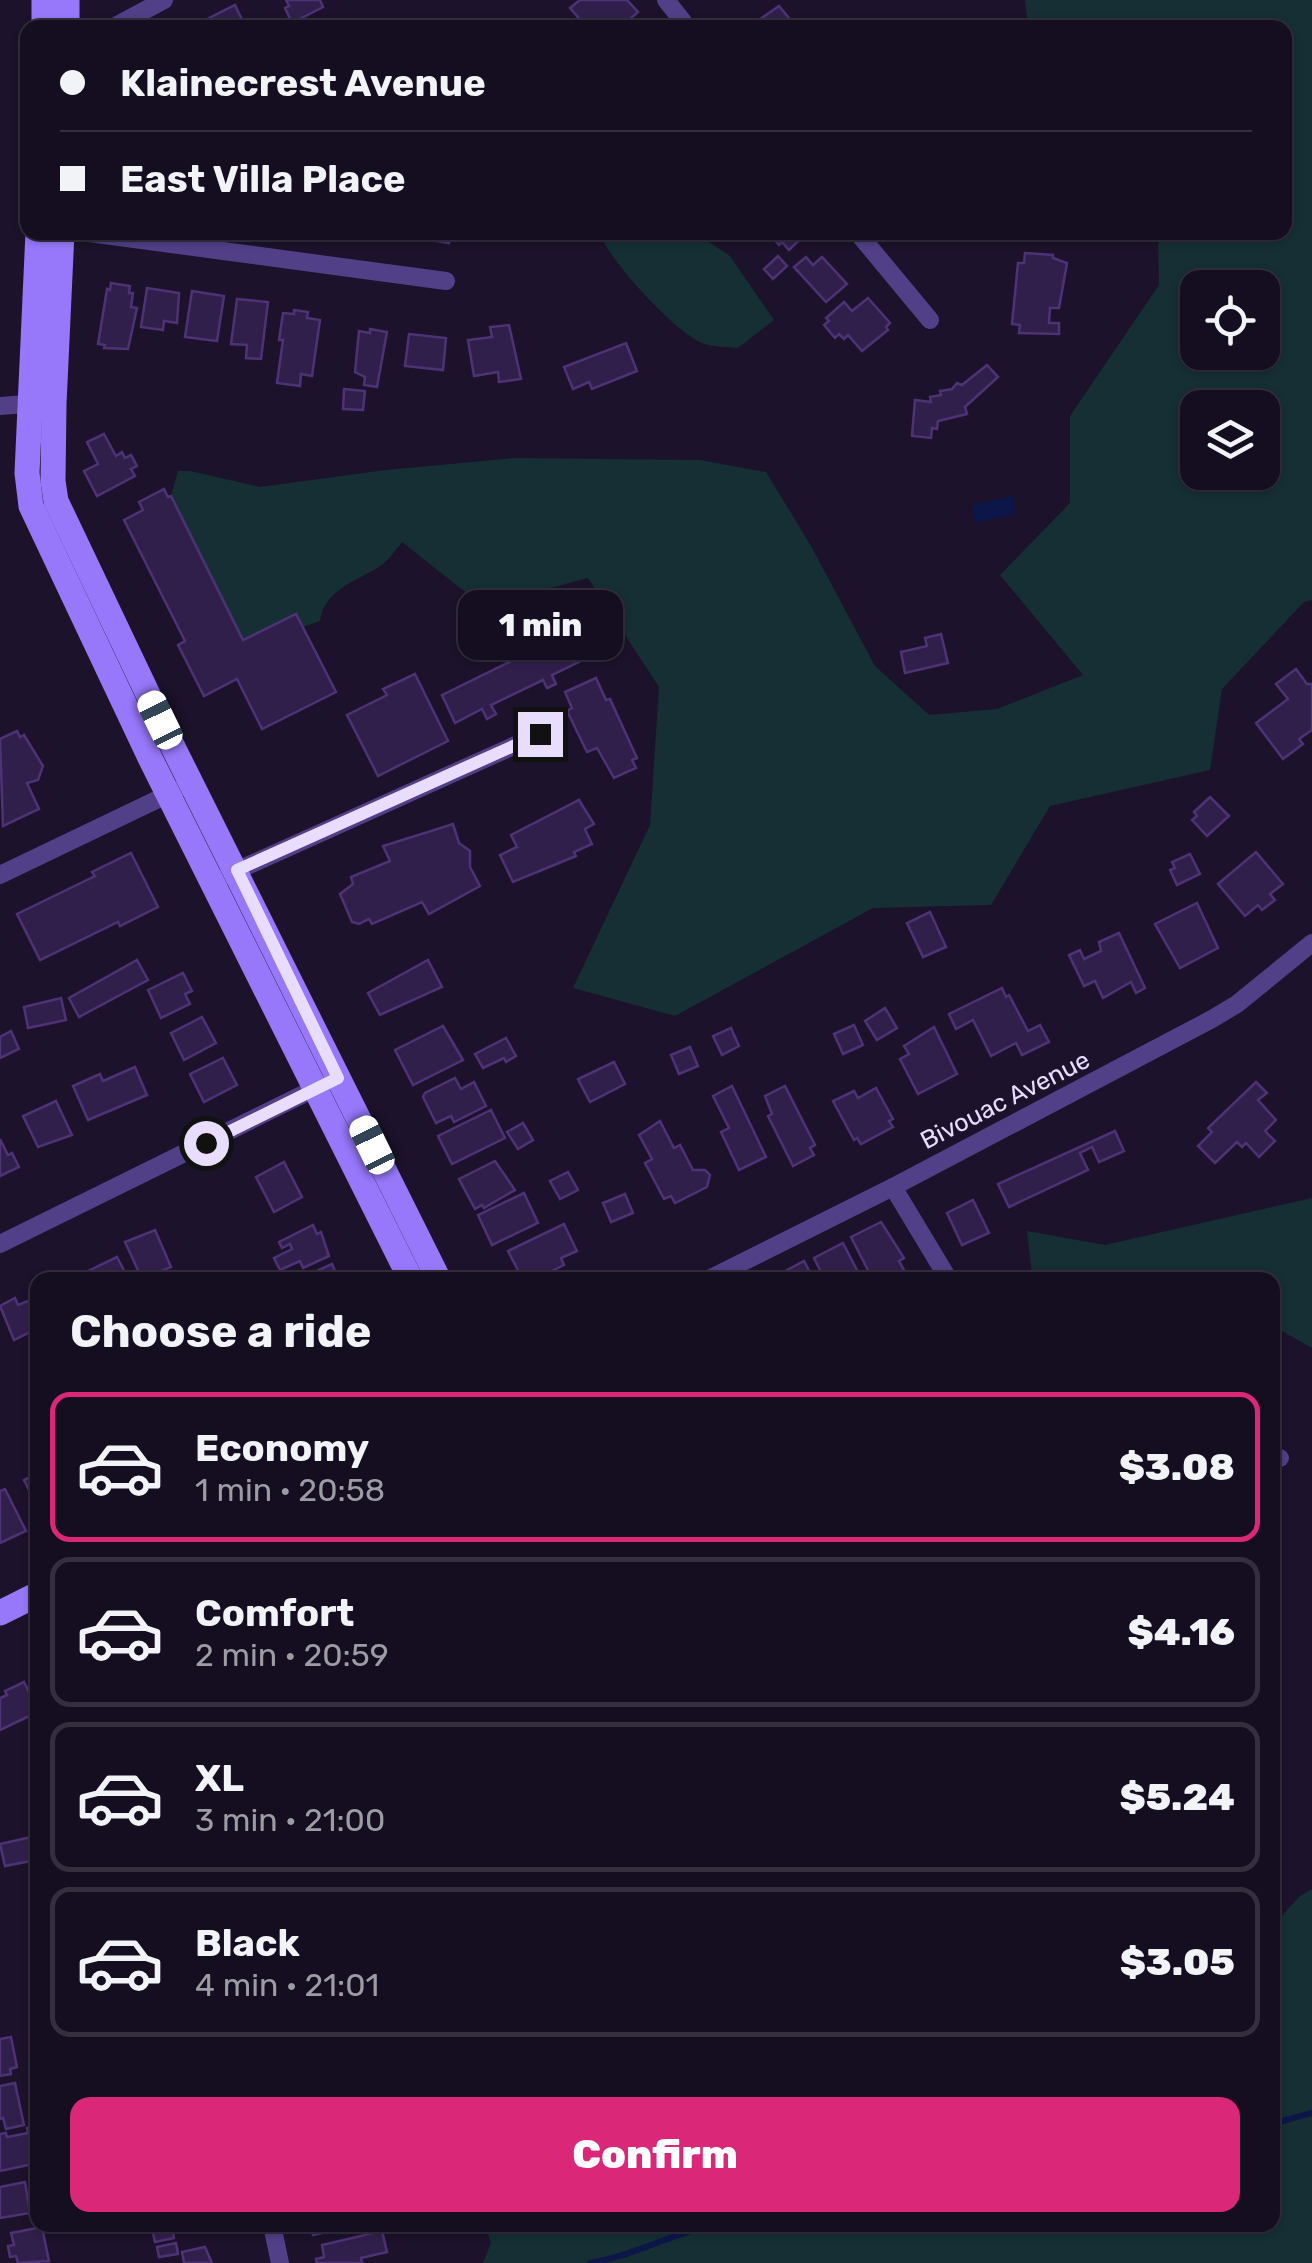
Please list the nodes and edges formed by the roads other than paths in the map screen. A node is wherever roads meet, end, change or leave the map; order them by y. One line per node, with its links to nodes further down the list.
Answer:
1 (164, 0): 3 (street)
2 (666, 0): 4 (street)
3 (127, 20)
4 (682, 20)
5 (38, 240): 11 (main road)
6 (61, 240): 11 (main road)
7 (140, 240): 9 (street)
8 (864, 240): 10 (street)
9 (446, 282)
10 (930, 320)
11 (42, 403): 12 (street); 14 (main road)
12 (0, 406)
13 (540, 734): 16 (street)
14 (180, 789): 15 (street); 16 (main road)
15 (0, 875)
16 (225, 876): 18 (main road)
17 (1312, 943): 19 (street, Bivouac Avenue)
18 (327, 1083): 20 (street); 21 (main road); 22 (main road)
19 (893, 1187): 23 (street, Bivouac Avenue); 24 (street)
20 (0, 1244)
21 (408, 1272)
22 (434, 1272)
23 (723, 1272)
24 (944, 1272)
25 (30, 1598): 26 (main road)
26 (0, 1613)
27 (273, 2232): 28 (street)
28 (280, 2263)

